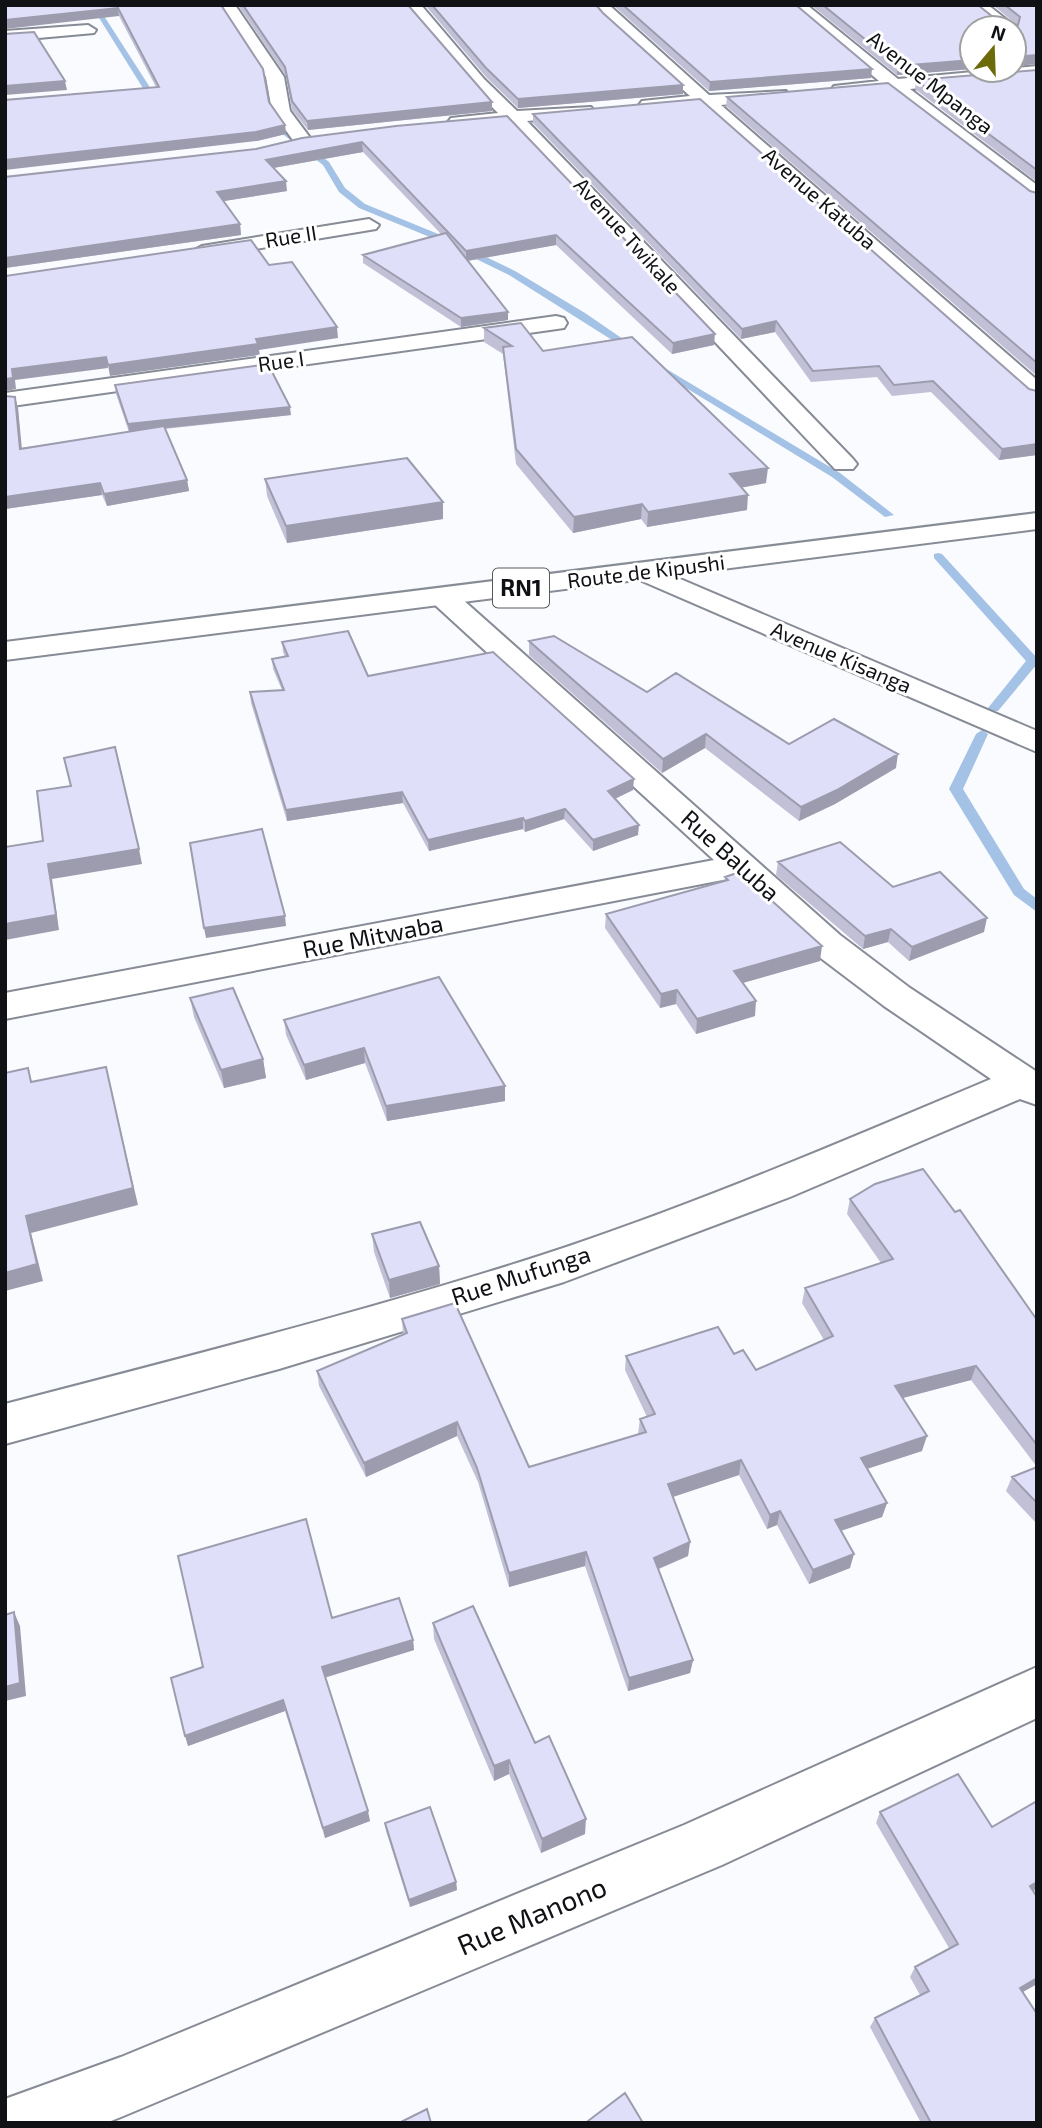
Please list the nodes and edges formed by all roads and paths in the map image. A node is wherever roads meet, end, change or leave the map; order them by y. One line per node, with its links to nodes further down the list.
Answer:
1 (227, 5): 16 (main road)
2 (412, 5): 14 (main road, Avenue Twikale)
3 (601, 5): 11 (main road, Avenue Katuba)
4 (797, 5): 8 (main road, Avenue Mpanga)
5 (88, 30): 6 (main road)
6 (5, 36)
7 (1037, 71): 8 (main road)
8 (894, 85): 9 (main road); 17 (main road, Avenue Mpanga)
9 (827, 91)
10 (801, 93): 11 (main road)
11 (707, 101): 12 (main road); 21 (main road, Avenue Katuba)
12 (629, 107)
13 (603, 109): 14 (main road)
14 (511, 117): 15 (main road); 23 (main road, Avenue Twikale)
15 (435, 124)
16 (279, 146)
17 (1037, 195)
18 (369, 225): 19 (main road, Rue II)
19 (178, 255)
20 (556, 323): 22 (main road, Rue I)
21 (1037, 393)
22 (5, 400)
23 (844, 464)
24 (1037, 521): 25 (main road, Route de Kipushi / RN1)
25 (645, 572): 26 (main road, Route de Kipushi / RN1); 28 (main road, Avenue Kisanga)
26 (443, 597): 27 (main road, Route de Kipushi / RN1); 29 (main road, Rue Baluba)
27 (5, 651)
28 (1037, 743)
29 (740, 866): 30 (main road, Rue Mitwaba); 31 (main road, Rue Baluba)
30 (5, 1006)
31 (1029, 1087): 32 (main road, Rue Mufunga)
32 (5, 1424)
33 (1037, 1692): 34 (main road, Rue Manono)
34 (20, 2123)

